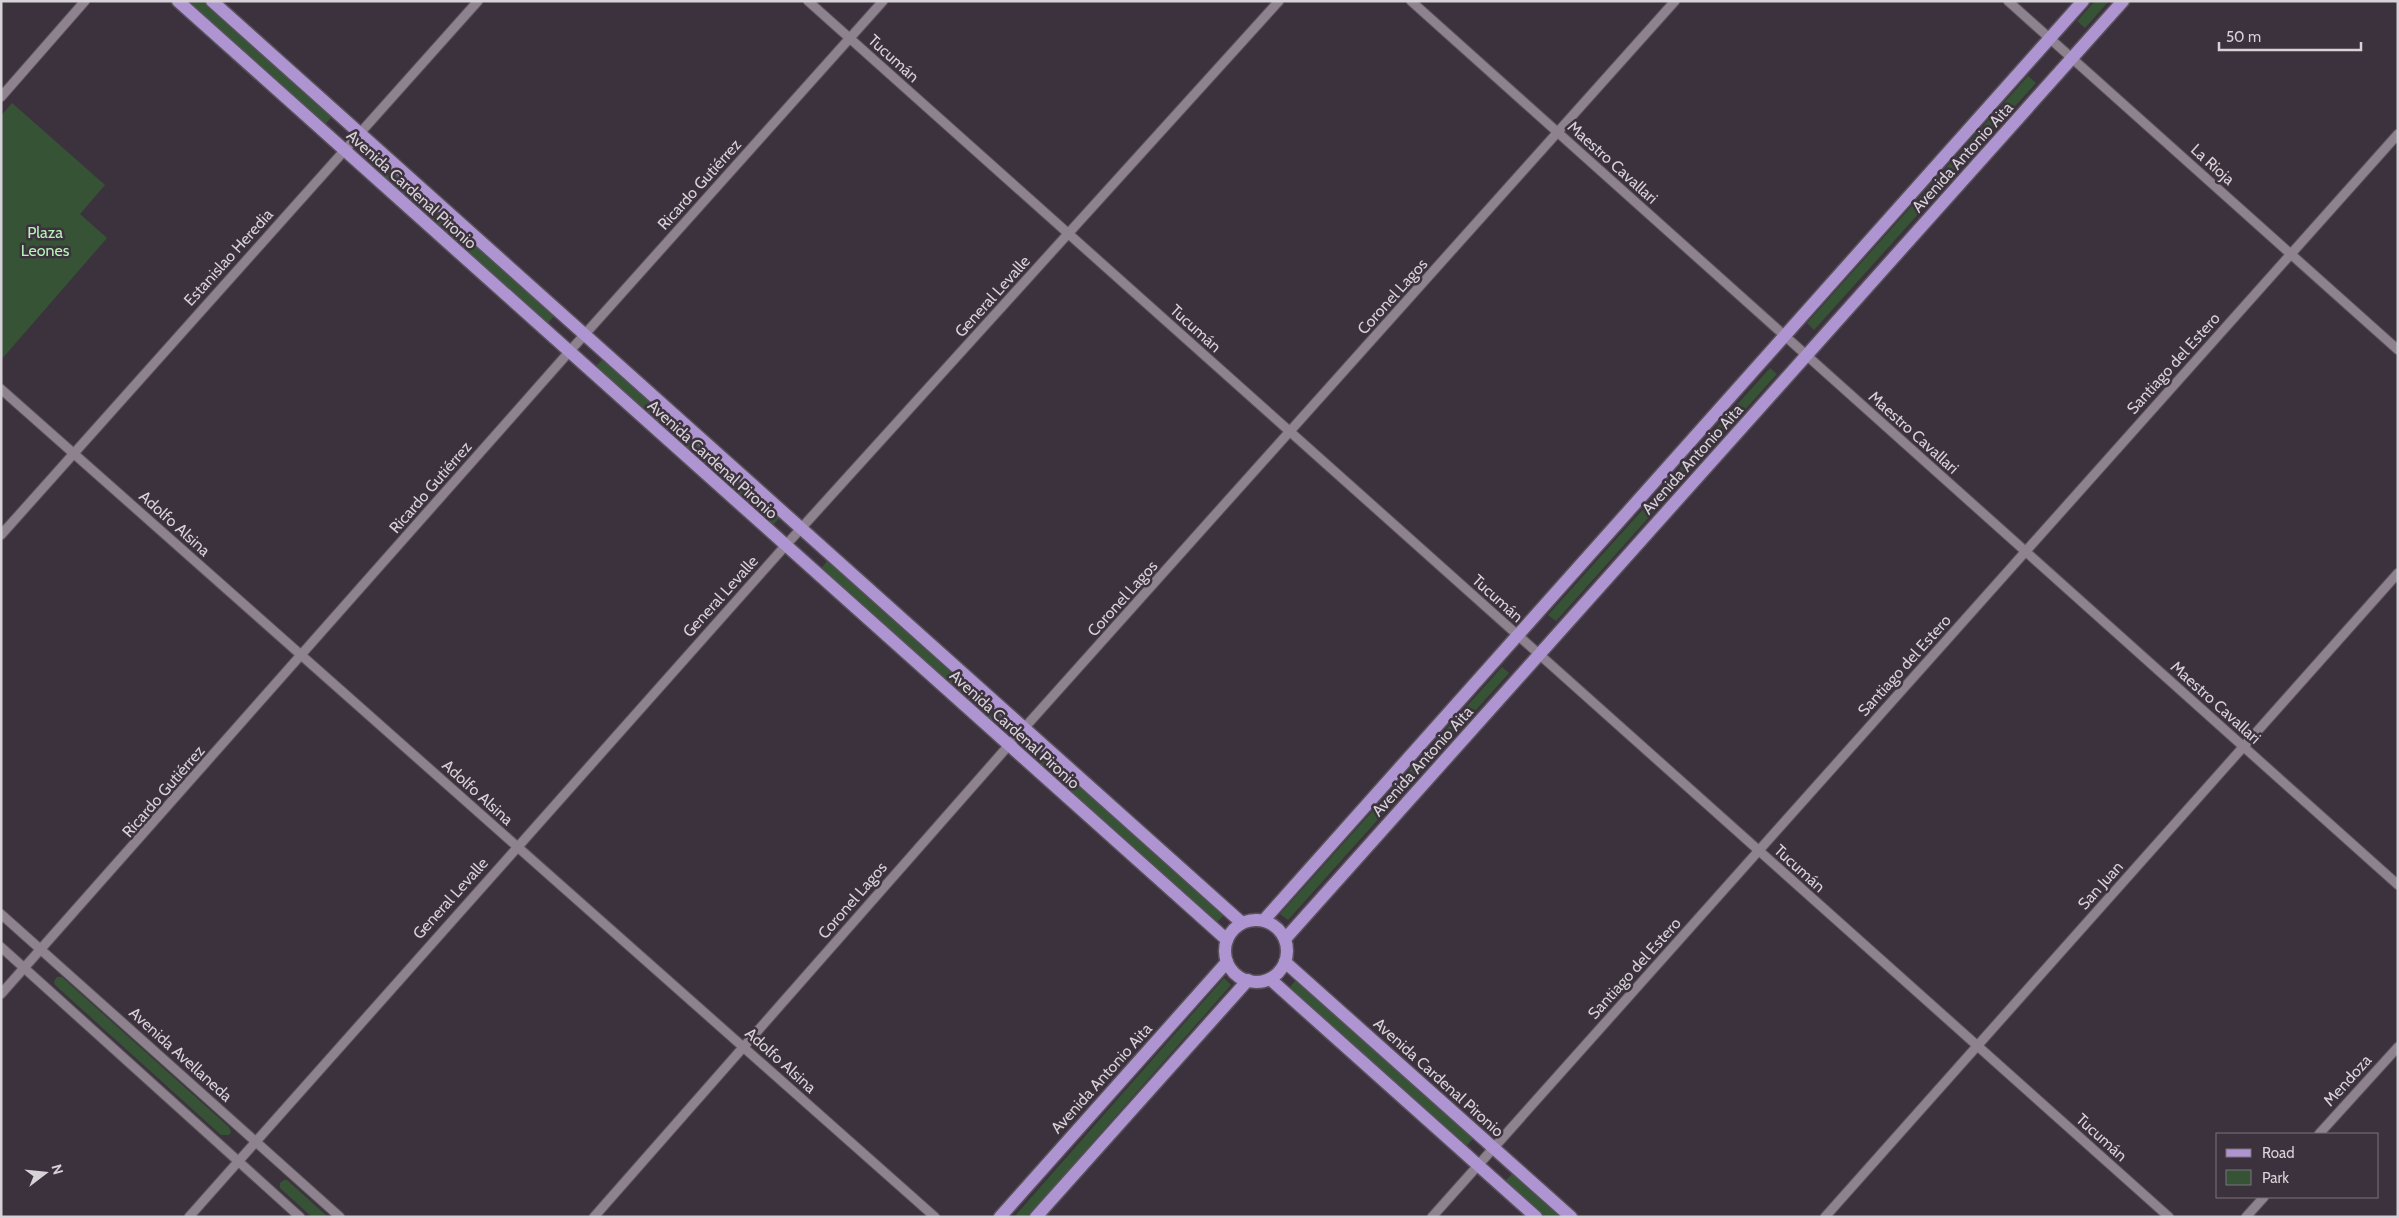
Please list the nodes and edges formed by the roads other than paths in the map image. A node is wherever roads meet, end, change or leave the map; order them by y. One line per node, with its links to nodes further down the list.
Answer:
1 (85, 1): 16 (street)
2 (178, 1): 20 (main road, Avenida Cardenal Pironio)
3 (212, 1): 17 (main road, Avenida Cardenal Pironio)
4 (478, 1): 17 (street, Estanislao Heredia)
5 (808, 1): 14 (street, Tucumán)
6 (883, 1): 14 (street, Ricardo Gutiérrez)
7 (1279, 1): 21 (street, General Levalle)
8 (1411, 1): 18 (street, Maestro Cavallari)
9 (1675, 1): 18 (street, Coronel Lagos)
10 (2008, 1): 13 (street, La Rioja)
11 (2083, 1): 13 (main road, Avenida Antonio Aita)
12 (2123, 1): 15 (main road, Avenida Antonio Aita)
13 (2049, 38): 15 (street, La Rioja); 24 (main road, Avenida Antonio Aita)
14 (850, 39): 21 (street, Tucumán); 23 (street, Ricardo Gutiérrez)
15 (2072, 58): 22 (street, La Rioja); 27 (main road, Avenida Antonio Aita)
16 (1, 97)
17 (359, 133): 20 (street, Estanislao Heredia); 23 (main road, Avenida Cardenal Pironio)
18 (1558, 133): 24 (street, Maestro Cavallari); 29 (street, Coronel Lagos)
19 (2398, 134): 22 (street, Santiago del Estero)
20 (344, 149): 26 (main road, Avenida Cardenal Pironio); 30 (street, Estanislao Heredia)
21 (1069, 234): 29 (street, Tucumán); 31 (street, General Levalle)
22 (2290, 253): 25 (street, La Rioja); 34 (street, Santiago del Estero)
23 (584, 335): 26 (street, Ricardo Gutiérrez); 31 (main road, Avenida Cardenal Pironio)
24 (1784, 336): 27 (street, Maestro Cavallari); 36 (main road, Avenida Antonio Aita)
25 (2398, 350)
26 (569, 352): 33 (main road, Avenida Cardenal Pironio); 38 (street, Ricardo Gutiérrez)
27 (1806, 355): 34 (street, Maestro Cavallari); 37 (main road, Avenida Antonio Aita)
28 (1, 389): 30 (street, Adolfo Alsina)
29 (1290, 433): 36 (street, Tucumán); 39 (street, Coronel Lagos)
30 (74, 453): 32 (street, Estanislao Heredia); 38 (street, Adolfo Alsina)
31 (801, 528): 33 (street, General Levalle); 39 (main road, Avenida Cardenal Pironio)
32 (1, 535)
33 (786, 545): 40 (main road, Avenida Cardenal Pironio); 42 (street, General Levalle)
34 (2025, 551): 41 (street, Maestro Cavallari); 43 (street, Santiago del Estero)
35 (2398, 572): 41 (street, San Juan)
36 (1518, 635): 37 (street, Tucumán); 46 (main road, Avenida Antonio Aita)
37 (1539, 654): 43 (street, Tucumán); 48 (main road, Avenida Antonio Aita)
38 (302, 656): 42 (street, Adolfo Alsina); 51 (street, Ricardo Gutiérrez)
39 (1024, 728): 40 (street, Coronel Lagos); 47 (main road, Avenida Cardenal Pironio)
40 (1009, 745): 49 (main road, Avenida Cardenal Pironio); 58 (street, Coronel Lagos)
41 (2243, 747): 44 (street, Maestro Cavallari); 59 (street, San Juan)
42 (517, 846): 58 (street, Adolfo Alsina); 62 (street, General Levalle)
43 (1759, 851): 59 (street, Tucumán); 63 (street, Santiago del Estero)
44 (2398, 885)
45 (1, 914): 51 (street, Avenida Avellaneda)
46 (1264, 920): 47 (main road); 48 (main road)
47 (1242, 923): 49 (main road)
48 (1285, 939): 53 (main road)
49 (1227, 940): 52 (main road)
50 (1, 947): 54 (street)
51 (42, 950): 54 (street, Ricardo Gutiérrez); 62 (street, Avenida Avellaneda)
52 (1227, 962): 56 (main road); 72 (main road, Avenida Antonio Aita)
53 (1286, 962): 55 (main road); 63 (main road, Avenida Cardenal Pironio)
54 (25, 968): 57 (street, Ricardo Gutiérrez); 64 (street)
55 (1270, 979): 56 (main road); 65 (main road)
56 (1248, 980): 73 (main road)
57 (1, 994)
58 (743, 1046): 70 (street, Coronel Lagos); 71 (street, Adolfo Alsina)
59 (1977, 1046): 77 (street, San Juan); 78 (street, Tucumán)
60 (2398, 1047): 61 (street, Mendoza)
61 (2320, 1133)
62 (255, 1141): 64 (street, General Levalle); 69 (street, Avenida Avellaneda)
63 (1493, 1148): 65 (street, Santiago del Estero); 76 (main road, Avenida Cardenal Pironio)
64 (238, 1161): 67 (street, General Levalle); 68 (street)
65 (1478, 1165): 74 (street, Santiago del Estero); 75 (main road)
66 (2263, 1198): 79 (street)
67 (189, 1217)
68 (300, 1217)
69 (340, 1217)
70 (594, 1217)
71 (936, 1217)
72 (1000, 1217)
73 (1036, 1217)
74 (1432, 1217)
75 (1536, 1217)
76 (1570, 1217)
77 (1825, 1217)
78 (2169, 1217)
79 (2246, 1217)

